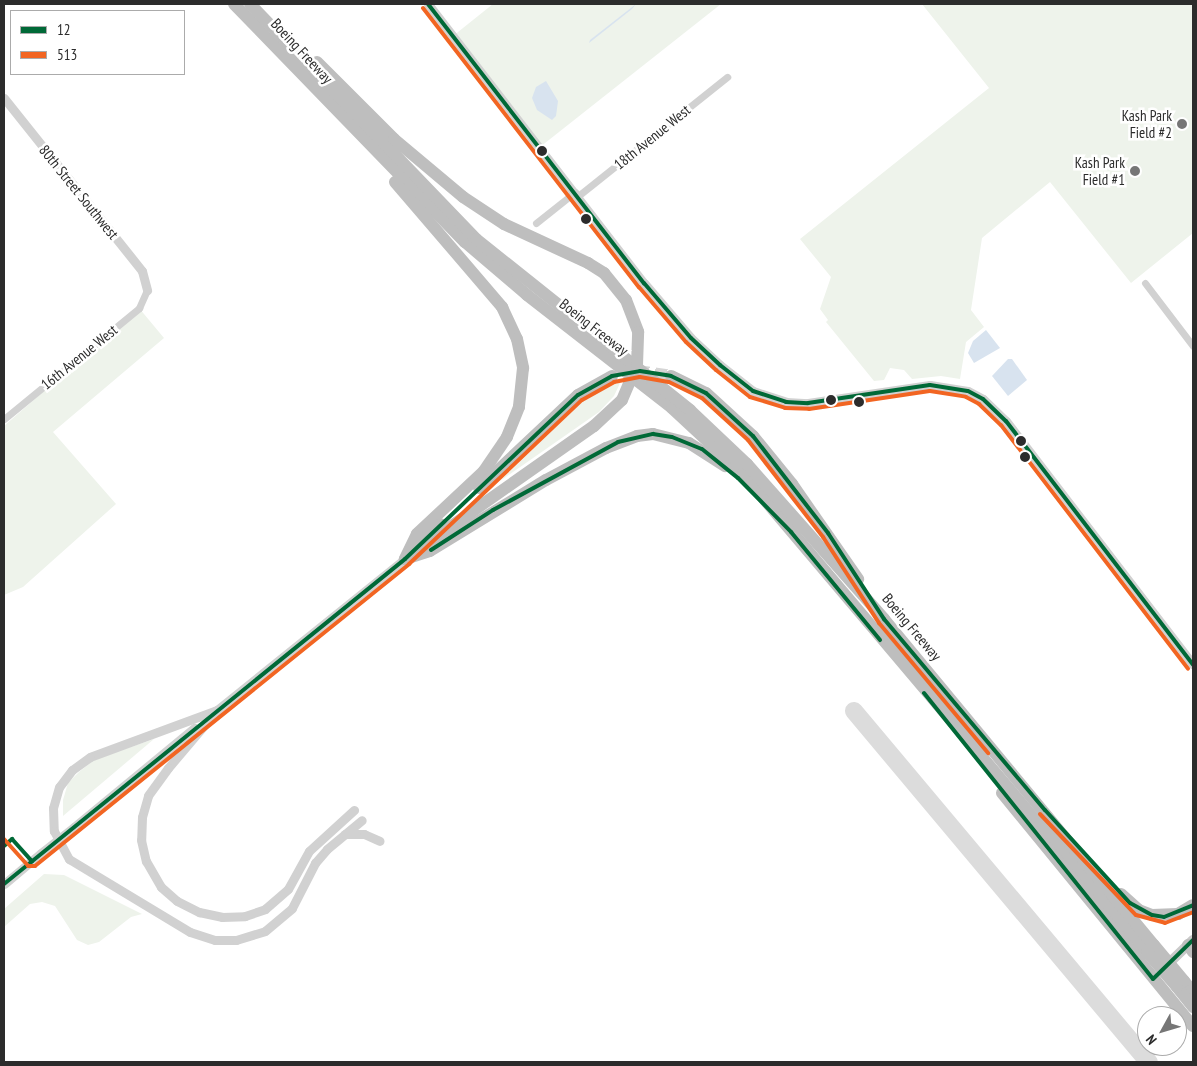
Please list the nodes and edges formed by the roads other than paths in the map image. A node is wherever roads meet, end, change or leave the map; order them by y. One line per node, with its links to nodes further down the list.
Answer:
1 (234, 4): 6 (highway, Boeing Freeway)
2 (250, 4): 18 (highway, Boeing Freeway)
3 (258, 4): 17 (highway, bridge)
4 (428, 4): 8 (street)
5 (727, 77): 8 (street, 18th Avenue West)
6 (318, 92): 16 (highway, Boeing Freeway); 17 (highway)
7 (4, 98): 11 (street, 80th Street Southwest)
8 (576, 194): 9 (street, 18th Avenue West); 19 (street)
9 (536, 223)
10 (1145, 283): 12 (street)
11 (147, 290): 15 (street, 16th Avenue West)
12 (1193, 346)
13 (612, 376): 17 (highway)
14 (671, 376): 18 (highway)
15 (4, 419)
16 (791, 532): 17 (highway); 20 (highway, Boeing Freeway)
17 (405, 559): 21 (street)
18 (884, 619): 23 (highway, Boeing Freeway)
19 (1193, 665)
20 (905, 669): 30 (highway, Boeing Freeway); 31 (highway)
21 (217, 710): 22 (street); 25 (street); 27 (street, bridge)
22 (354, 810)
23 (1045, 810): 28 (highway); 30 (highway, Boeing Freeway)
24 (362, 820): 25 (street)
25 (344, 834): 26 (street)
26 (380, 841)
27 (4, 884)
28 (1193, 905)
29 (1192, 946): 31 (main road)
30 (1150, 948): 32 (highway, Boeing Freeway, bridge)
31 (1153, 978): 35 (highway)
32 (1180, 984): 33 (highway, Boeing Freeway); 34 (highway, Boeing Freeway)
33 (1193, 992)
34 (1193, 1007)
35 (1193, 1026)

